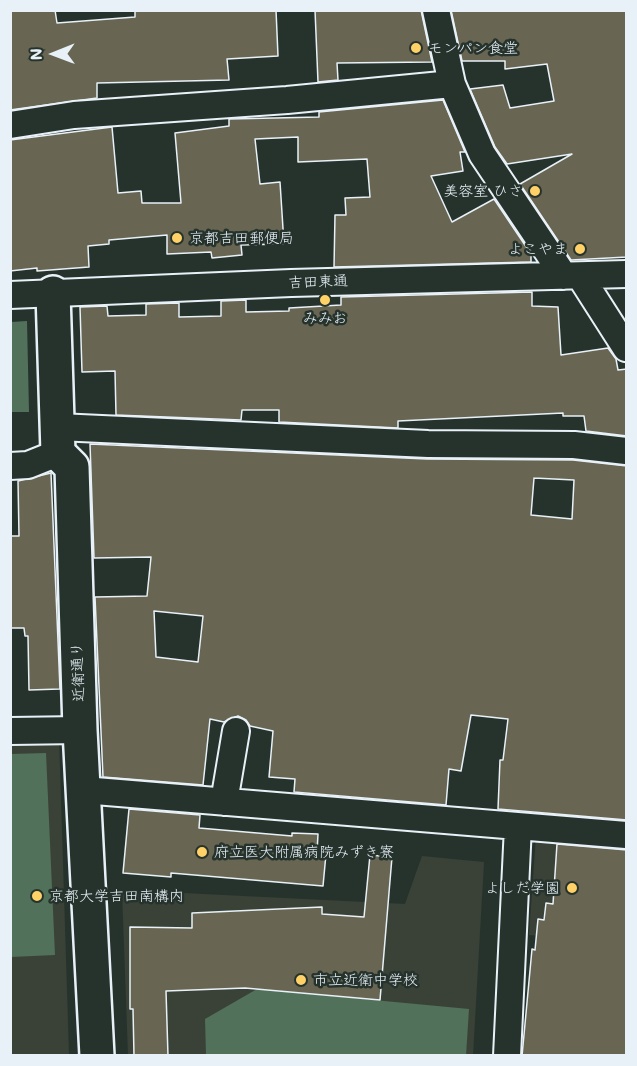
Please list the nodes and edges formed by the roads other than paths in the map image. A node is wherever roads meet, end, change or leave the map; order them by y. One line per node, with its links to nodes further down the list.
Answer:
1 (436, 10): 2 (street)
2 (452, 84): 3 (street); 5 (street)
3 (10, 124)
4 (627, 274): 5 (street, 吉田東通)
5 (572, 276): 6 (street, 吉田東通); 8 (street)
6 (53, 293): 7 (street, 吉田東通); 9 (street, 近衛通り)
7 (10, 295)
8 (627, 348)
9 (58, 440): 10 (street); 11 (street); 13 (street, 近衛通り)
10 (627, 451)
11 (10, 466)
12 (10, 730): 13 (street)
13 (80, 730): 15 (street, 近衛通り)
14 (236, 731): 16 (street)
15 (84, 790): 16 (street); 19 (street, 近衛通り)
16 (224, 802): 17 (street)
17 (518, 826): 18 (street); 20 (street)
18 (627, 835)
19 (98, 1056)
20 (507, 1056)

